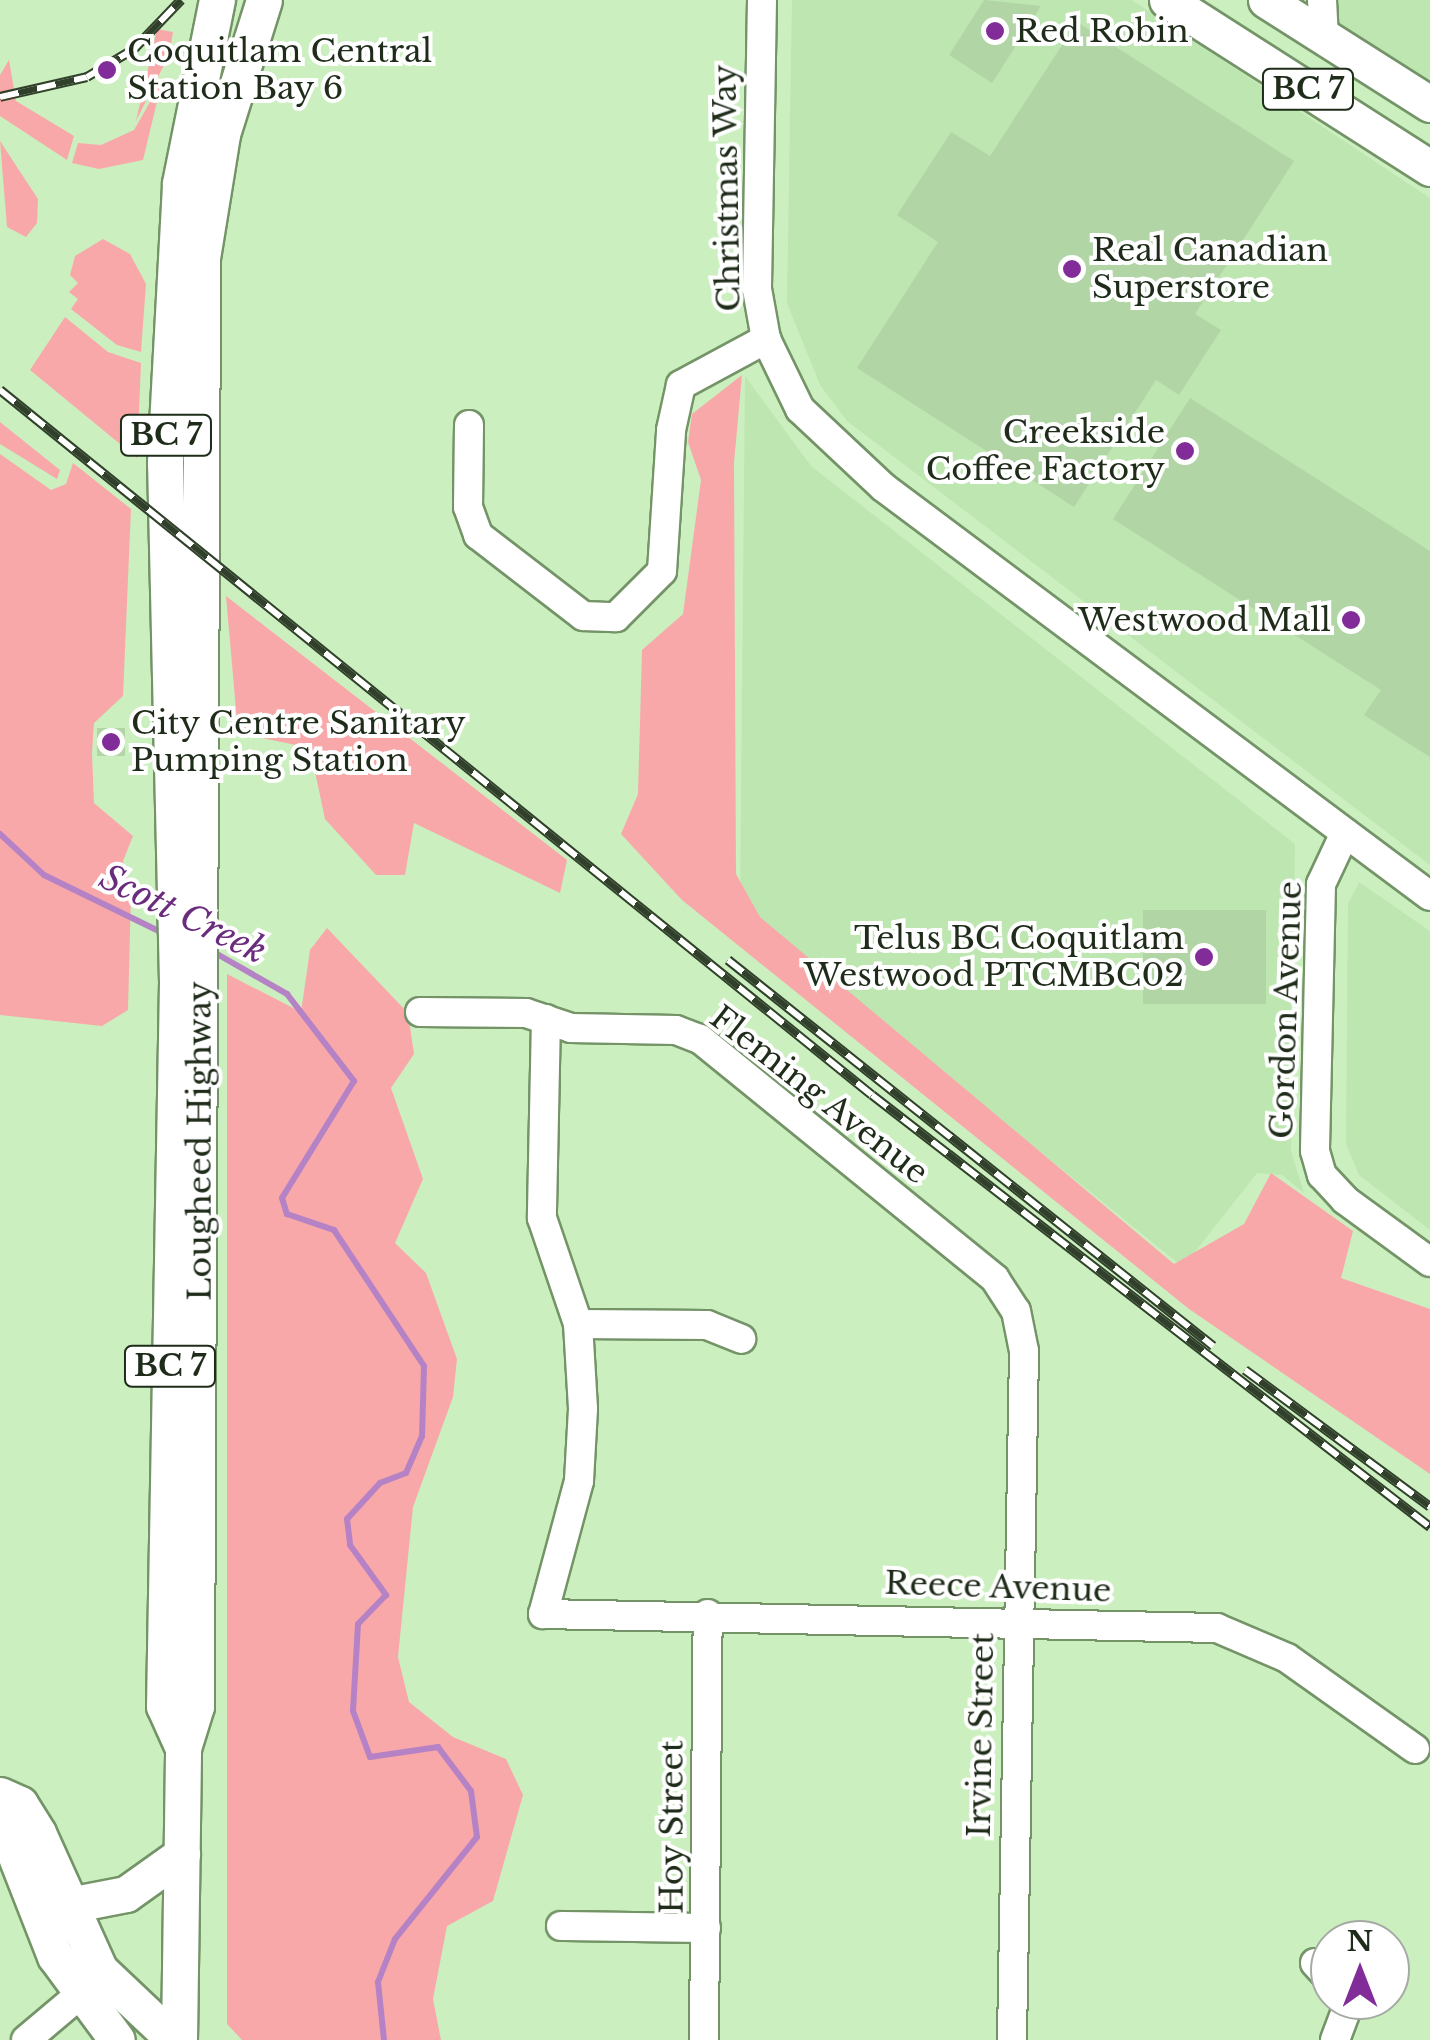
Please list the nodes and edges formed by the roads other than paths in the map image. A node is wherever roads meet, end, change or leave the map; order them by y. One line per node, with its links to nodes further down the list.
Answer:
1 (216, 0): 14 (main road, Lougheed Highway / BC 7)
2 (264, 0): 14 (main road, Lougheed Highway / BC 7)
3 (762, 0): 10 (street, Christmas Way)
4 (1167, 0): 9 (main road, BC 7)
5 (1266, 0): 7 (main road, BC 7)
6 (1322, 0): 7 (street)
7 (1324, 36): 8 (main road, BC 7)
8 (1430, 104)
9 (1430, 168)
10 (766, 338): 11 (street); 12 (street, Christmas Way)
11 (469, 425)
12 (1345, 833): 13 (street, Christmas Way); 17 (street, Gordon Avenue)
13 (1430, 896)
14 (189, 924): 25 (main road, Lougheed Highway / BC 7)
15 (420, 1012): 16 (street, Fleming Avenue)
16 (546, 1020): 18 (street, Fleming Avenue); 19 (street)
17 (1430, 1262)
18 (1016, 1311): 22 (street, Irvine Street)
19 (578, 1324): 20 (street); 21 (street, Reece Avenue)
20 (740, 1339)
21 (708, 1614): 22 (street, Reece Avenue); 28 (street, Hoy Street)
22 (1018, 1622): 23 (street, Reece Avenue); 34 (street, Irvine Street)
23 (1414, 1749)
24 (0, 1795): 26 (main road); 29 (main road)
25 (182, 1854): 26 (main road); 32 (main road, Lougheed Highway / BC 7)
26 (69, 1905): 32 (main road)
27 (562, 1926): 28 (street)
28 (706, 1928): 33 (street, Hoy Street)
29 (78, 1996): 30 (street); 31 (main road)
30 (26, 2040)
31 (117, 2040)
32 (176, 2040)
33 (704, 2040)
34 (1012, 2040)

